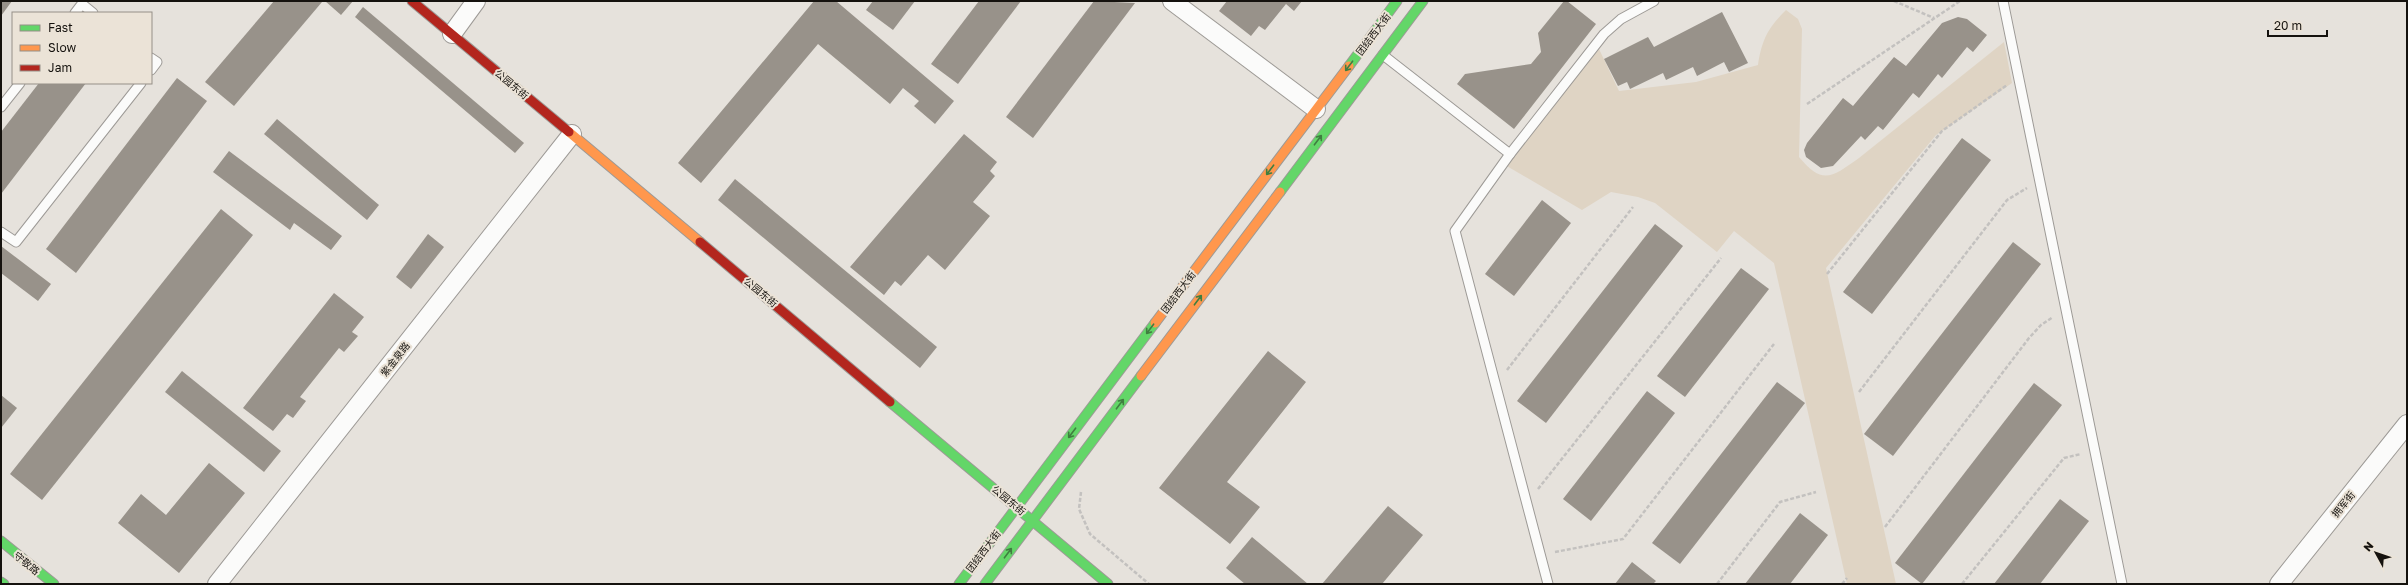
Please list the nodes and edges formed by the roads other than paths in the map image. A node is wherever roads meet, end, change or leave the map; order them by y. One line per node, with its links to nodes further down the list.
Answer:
1 (412, 1): 10 (main road, 公园东街)
2 (476, 1): 10 (street)
3 (1172, 1): 17 (street)
4 (1397, 1): 17 (main road, 团结西大街, one-way to 17)
5 (1423, 1): 11 (main road, 团结西大街)
6 (1654, 1): 19 (lane)
7 (2002, 1): 33 (lane)
8 (77, 12): 9 (lane)
9 (93, 12)
10 (452, 34): 18 (main road, 公园东街)
11 (1383, 55): 19 (lane); 23 (main road, 团结西大街, one-way to 11)
12 (152, 59): 13 (lane)
13 (152, 69)
14 (19, 84): 16 (lane)
15 (140, 84): 20 (lane)
16 (1, 107)
17 (1316, 109): 22 (main road, 团结西大街, one-way to 22)
18 (572, 134): 22 (main road, 公园东街); 28 (street, 紫金泉路)
19 (1510, 154): 32 (lane)
20 (1, 232)
21 (2407, 424): 34 (street, 拥军街)
22 (1017, 507): 23 (main road, 公园东街); 29 (main road, 团结西大街)
23 (1033, 520): 30 (main road, 团结西大街, one-way to 23); 31 (main road, 公园东街)
24 (1, 541): 27 (main road, 守敬路)
25 (1, 582): 26 (main road)
26 (4, 584)
27 (54, 584)
28 (217, 584)
29 (959, 584)
30 (985, 584)
31 (1108, 584)
32 (1548, 584)
33 (2122, 584)
34 (2279, 584)

